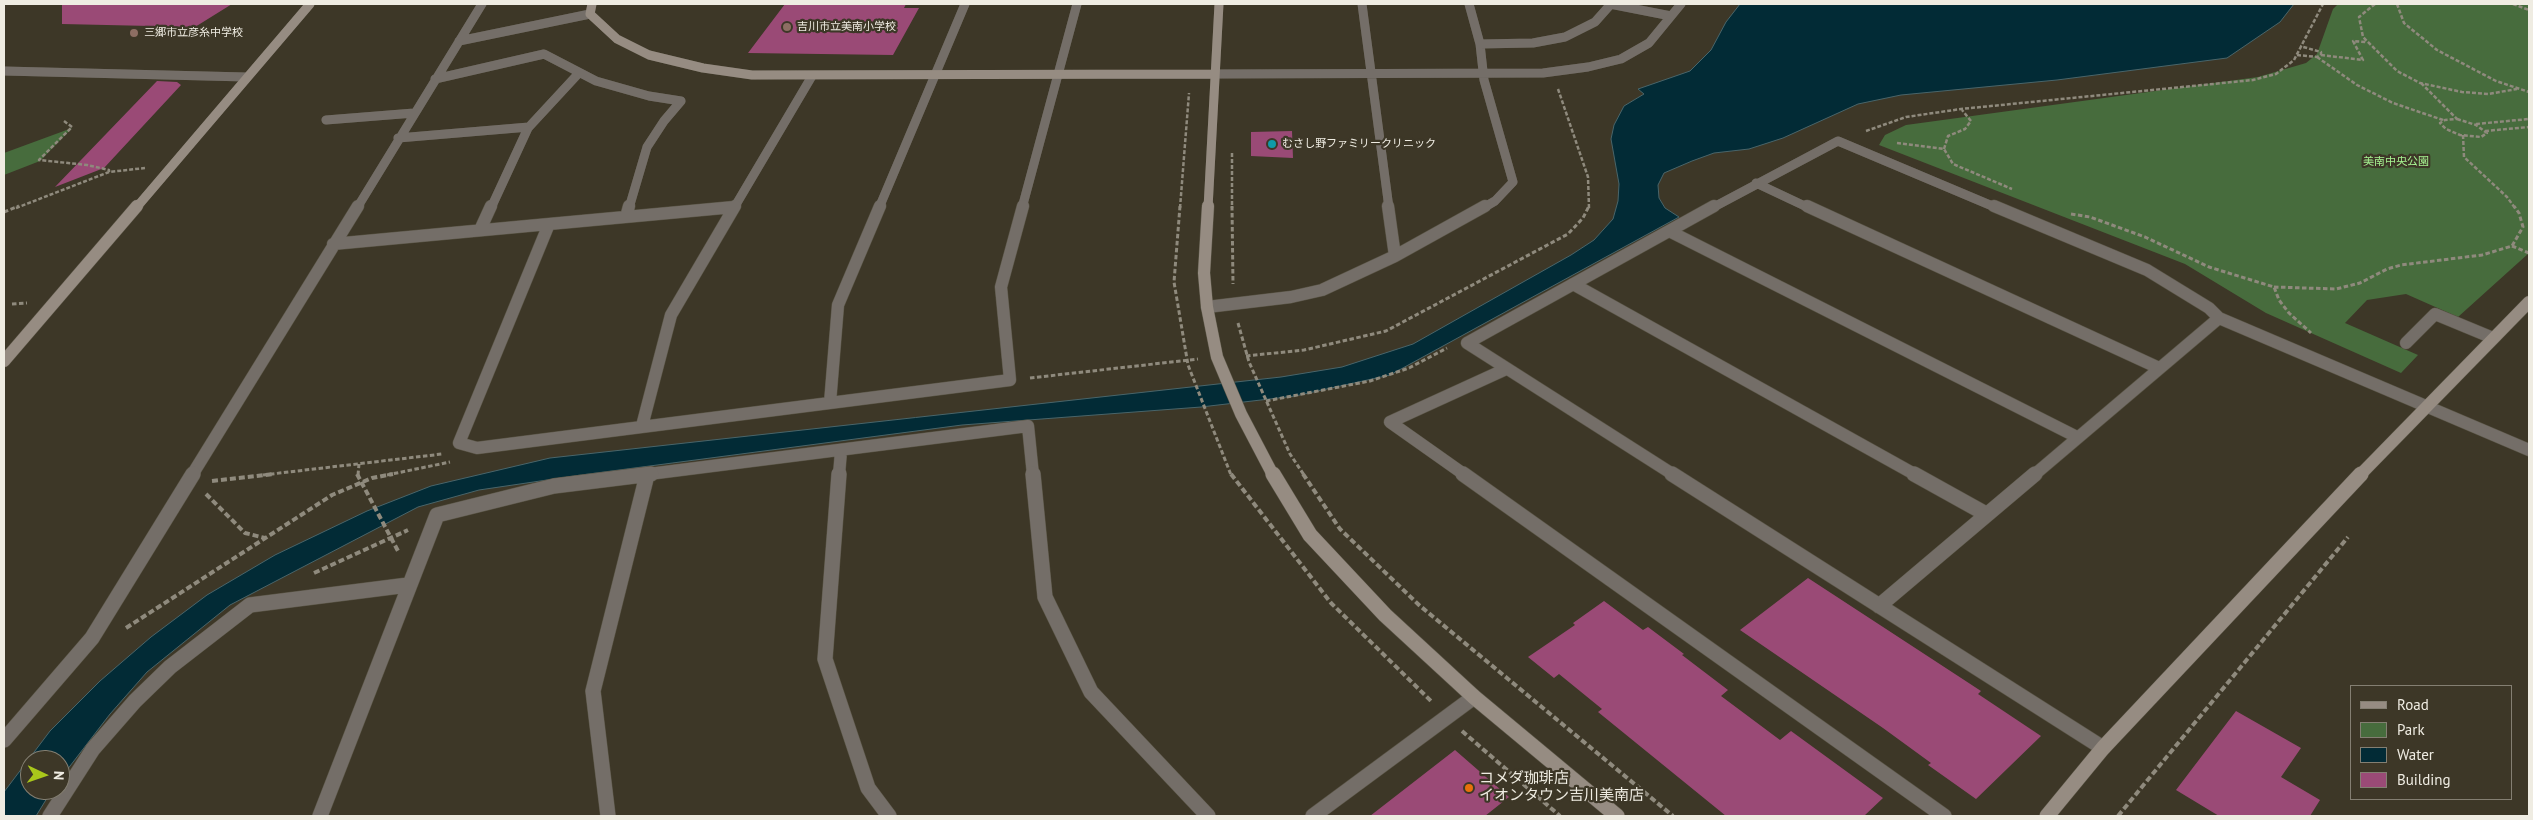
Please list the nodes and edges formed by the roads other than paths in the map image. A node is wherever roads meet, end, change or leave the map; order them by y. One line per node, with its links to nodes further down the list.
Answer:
1 (310, 4): 23 (street)
2 (482, 4): 13 (street)
3 (592, 4): 11 (street)
4 (966, 4): 21 (street)
5 (1077, 4): 17 (street)
6 (1219, 4): 18 (street)
7 (1362, 4): 19 (street)
8 (1469, 4): 14 (street)
9 (1611, 4): 12 (street); 14 (street)
10 (1681, 4): 12 (street)
11 (590, 14): 13 (street); 22 (street)
12 (1671, 16): 20 (street)
13 (459, 42): 24 (street)
14 (1480, 44): 20 (street)
15 (4, 71): 23 (street)
16 (578, 74): 24 (street); 27 (street); 31 (street)
17 (1059, 74): 18 (street); 21 (street); 46 (street)
18 (1214, 74): 19 (street); 39 (street)
19 (1371, 74): 20 (street); 36 (street)
20 (1484, 74): 36 (street)
21 (936, 75): 22 (street); 46 (street)
22 (812, 76): 30 (street)
23 (246, 77): 43 (street)
24 (435, 79): 25 (street)
25 (414, 113): 26 (street); 28 (street)
26 (326, 120)
27 (529, 127): 28 (street); 33 (street)
28 (398, 138): 35 (street)
29 (1756, 183): 34 (street); 40 (street); 44 (street)
30 (734, 207): 31 (street); 48 (street)
31 (626, 217): 32 (street)
32 (549, 224): 33 (street); 48 (street)
33 (480, 230): 35 (street)
34 (1671, 232): 37 (street); 49 (street)
35 (333, 244): 57 (street)
36 (1395, 256): 39 (street)
37 (1573, 284): 45 (street); 53 (street)
38 (2529, 302): 41 (street)
39 (1207, 307): 56 (street)
40 (2219, 318): 44 (street); 47 (street)
41 (2493, 338): 42 (street); 47 (street)
42 (2406, 343)
43 (4, 362)
44 (2159, 368): 49 (street)
45 (1506, 369): 55 (street); 66 (street)
46 (830, 403): 48 (street)
47 (2424, 406): 50 (street); 58 (street)
48 (642, 426)
49 (2077, 437): 53 (street)
50 (2529, 450)
51 (841, 452): 52 (street); 62 (street); 63 (street)
52 (646, 475): 54 (street); 61 (street)
53 (1986, 514): 55 (street)
54 (408, 585): 59 (street); 60 (street)
55 (1879, 606): 58 (street)
56 (1474, 697): 64 (street); 65 (street)
57 (4, 740)
58 (2103, 748): 67 (street)
59 (50, 816)
60 (320, 816)
61 (608, 816)
62 (889, 816)
63 (1208, 816)
64 (1313, 816)
65 (1617, 816)
66 (1944, 816)
67 (2047, 816)

